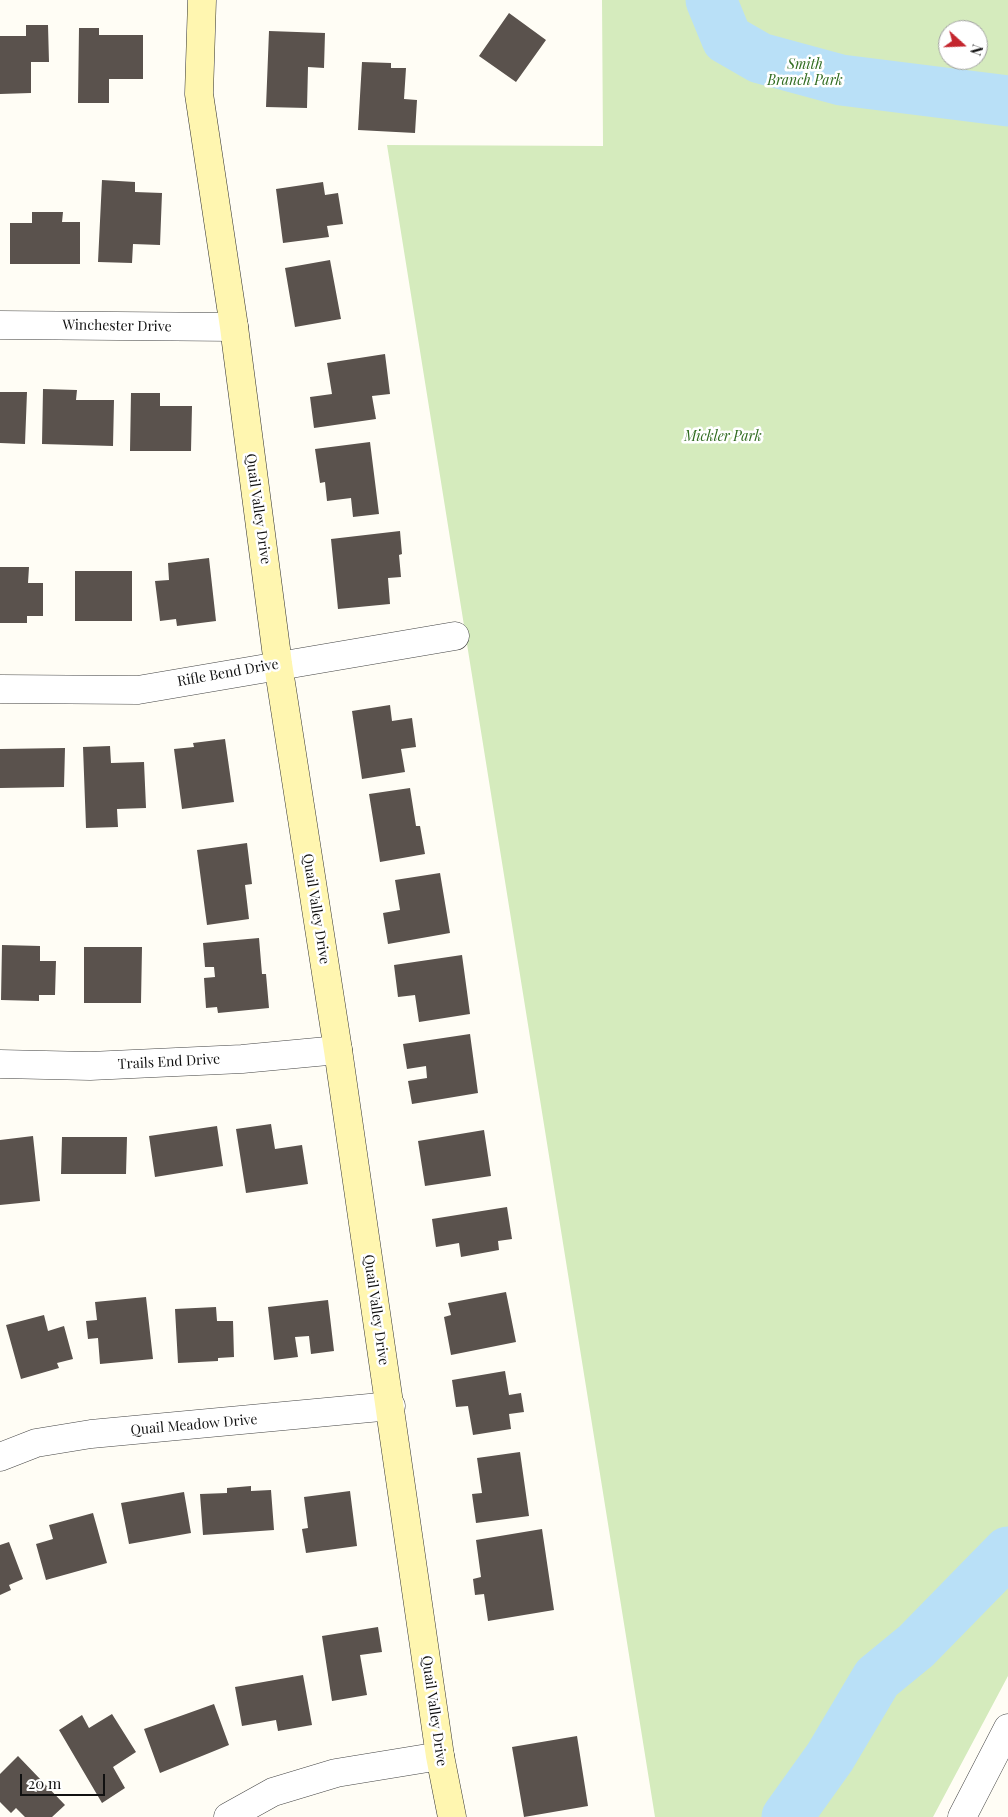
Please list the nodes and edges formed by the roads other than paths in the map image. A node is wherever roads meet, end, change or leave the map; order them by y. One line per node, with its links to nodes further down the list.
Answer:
1 (202, 0): 3 (street, Quail Valley Drive)
2 (0, 325): 3 (street, Winchester Drive)
3 (234, 327): 5 (street, Quail Valley Drive)
4 (455, 636): 5 (street, Rifle Bend Drive)
5 (278, 664): 6 (street, Rifle Bend Drive); 7 (street, Quail Valley Drive)
6 (0, 689)
7 (338, 1050): 8 (street, Trails End Drive); 9 (street, Quail Valley Drive)
8 (0, 1064)
9 (390, 1406): 10 (street, Quail Meadow Drive); 12 (street, Quail Valley Drive)
10 (0, 1457)
11 (1008, 1728): 15 (street)
12 (440, 1756): 13 (street); 14 (street, Quail Valley Drive)
13 (228, 1817)
14 (452, 1817)
15 (962, 1817)

